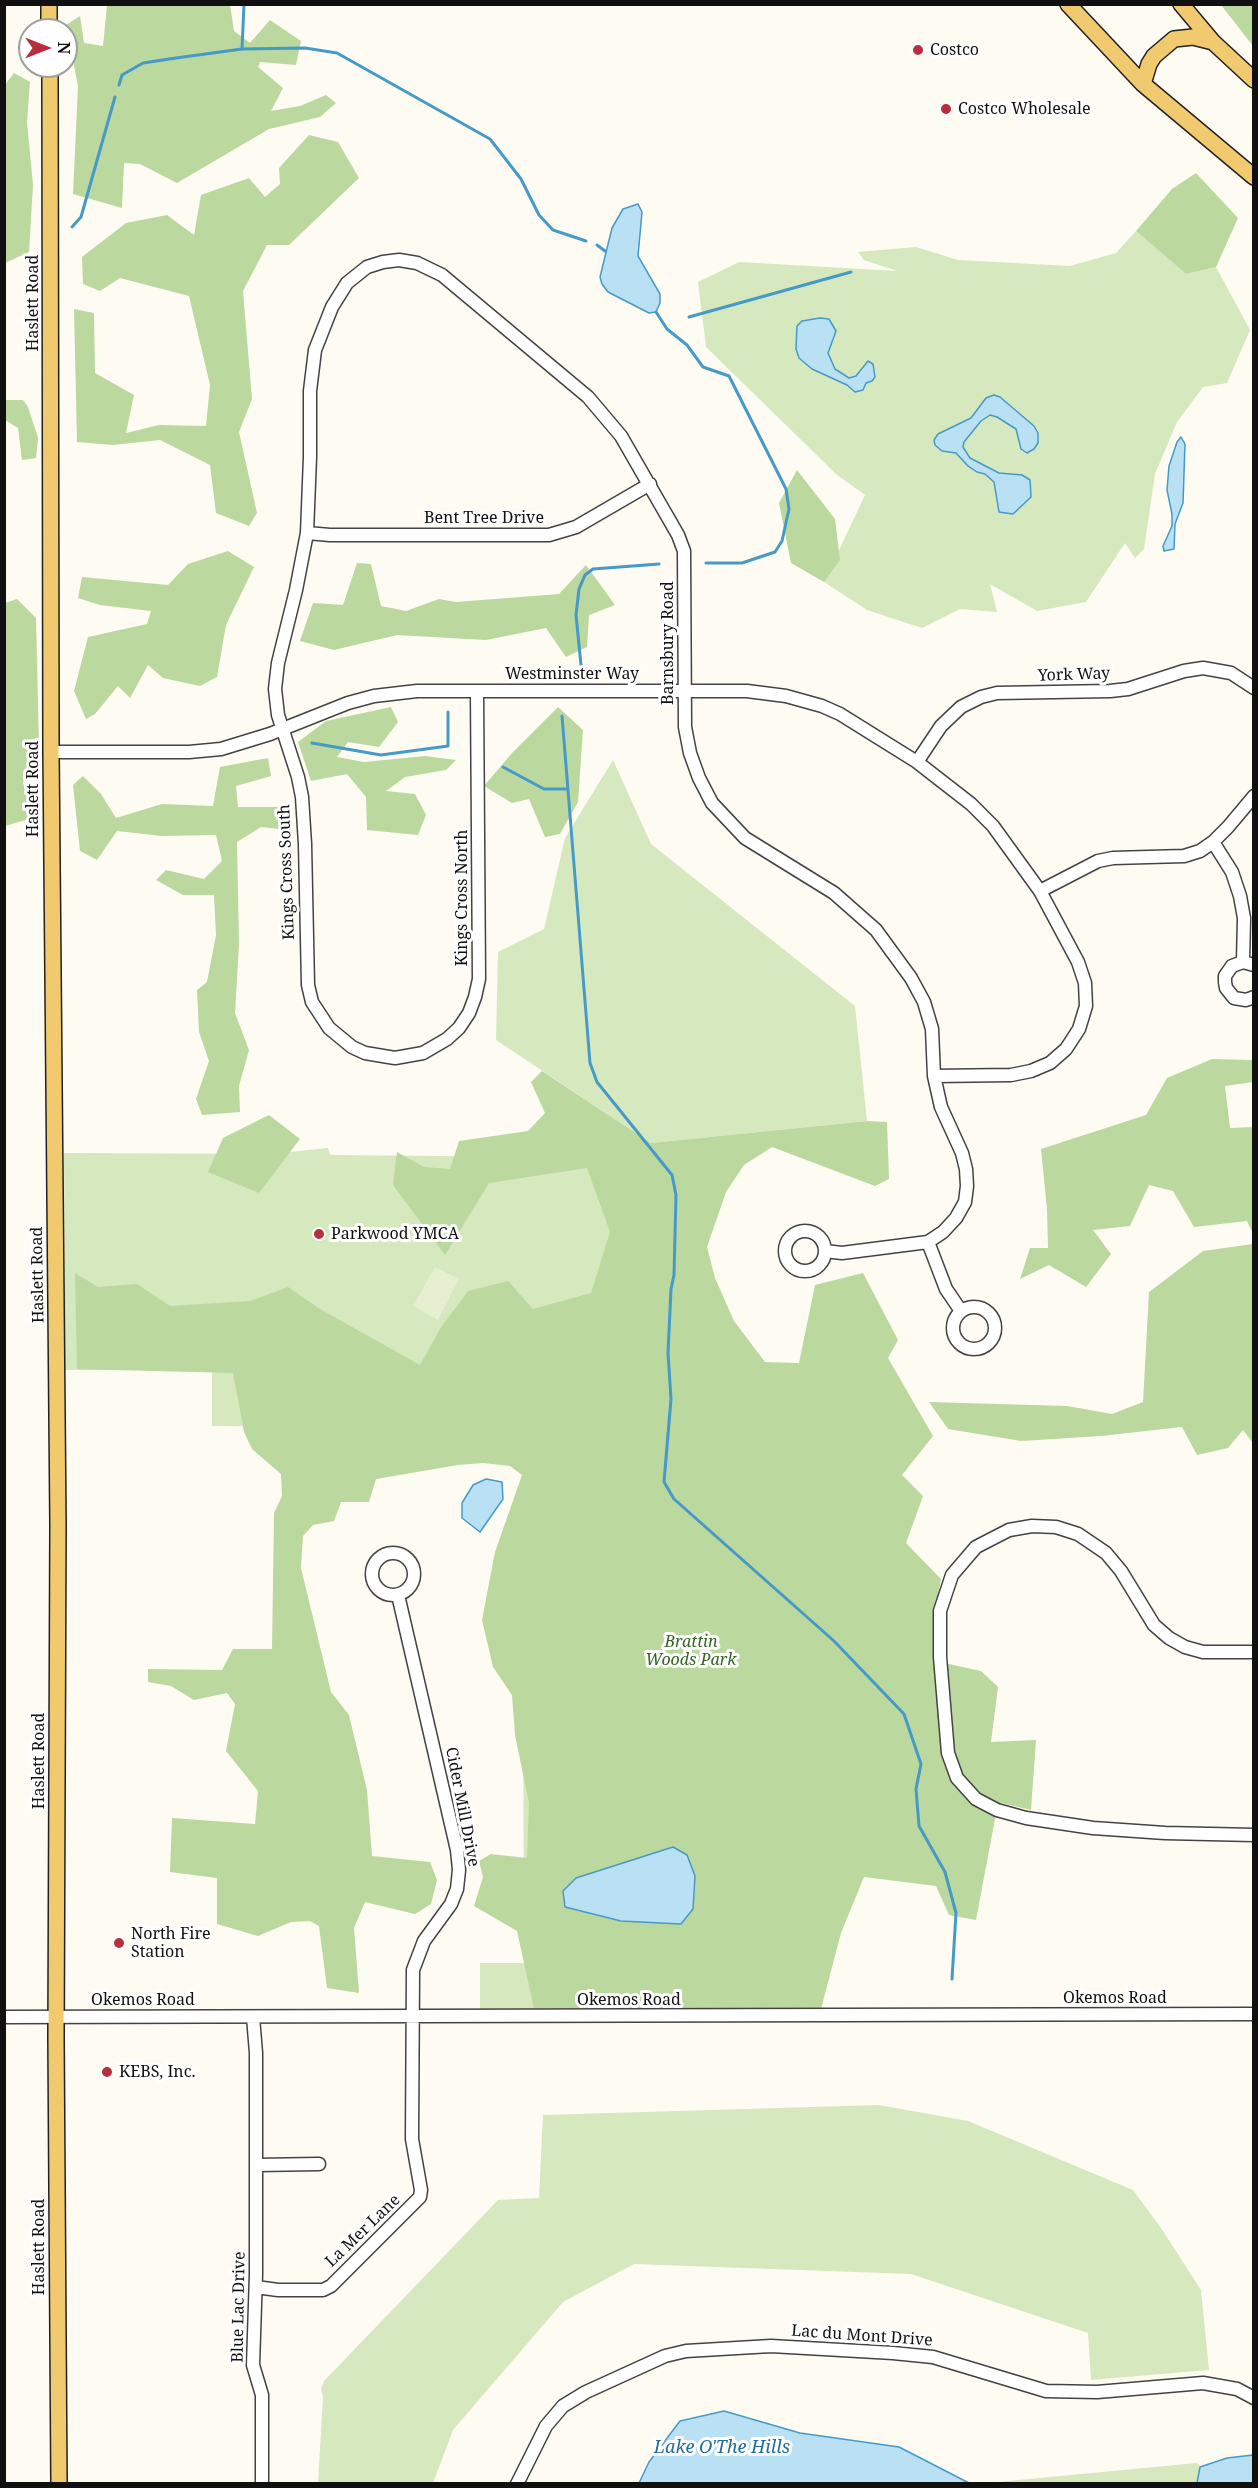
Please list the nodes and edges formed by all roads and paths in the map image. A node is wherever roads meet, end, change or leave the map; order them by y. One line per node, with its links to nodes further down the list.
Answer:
1 (1068, 4): 6 (main road)
2 (1181, 4): 3 (main road)
3 (1213, 42): 5 (main road); 6 (main road)
4 (50, 78): 14 (main road, Haslett Road)
5 (1254, 80)
6 (1143, 84): 7 (main road)
7 (1254, 177)
8 (650, 484): 9 (street, Bent Tree Drive); 9 (street, Barnsbury Road); 12 (street, Barnsbury Road)
9 (307, 533): 13 (street, Kings Cross South)
10 (1254, 688): 15 (street, York Way)
11 (477, 691): 12 (street, Westminster Way); 13 (street, Westminster Way); 21 (street, Kings Cross North)
12 (685, 691): 15 (street, Westminster Way); 22 (street, Barnsbury Road)
13 (282, 729): 14 (street, Westminster Way); 21 (street, Kings Cross South)
14 (51, 752): 30 (main road, Haslett Road)
15 (918, 762): 18 (street, Westminster Way)
16 (1254, 796): 17 (street)
17 (1213, 843): 18 (street); 19 (street)
18 (1041, 891): 22 (street, Westminster Way)
19 (1248, 964): 20 (street)
20 (1254, 997)
21 (395, 1058)
22 (934, 1076): 23 (street, Barnsbury Road)
23 (928, 1242): 24 (street); 25 (street)
24 (825, 1251)
25 (961, 1311)
26 (398, 1595): 33 (street, Cider Mill Drive)
27 (1254, 1652): 28 (street)
28 (1254, 1835)
29 (1254, 2014): 33 (street, Okemos Road)
30 (56, 2016): 31 (street, Okemos Road); 32 (street, Okemos Road); 38 (main road, Haslett Road)
31 (4, 2017)
32 (253, 2017): 33 (street, Okemos Road); 35 (street, Blue Lac Drive)
33 (412, 2017): 36 (street, La Mer Lane)
34 (319, 2164): 35 (street)
35 (256, 2165): 36 (street, Blue Lac Drive)
36 (256, 2287): 39 (street, Blue Lac Drive)
37 (1254, 2398): 40 (street, Lac du Mont Drive)
38 (59, 2484)
39 (262, 2484)
40 (517, 2484)

